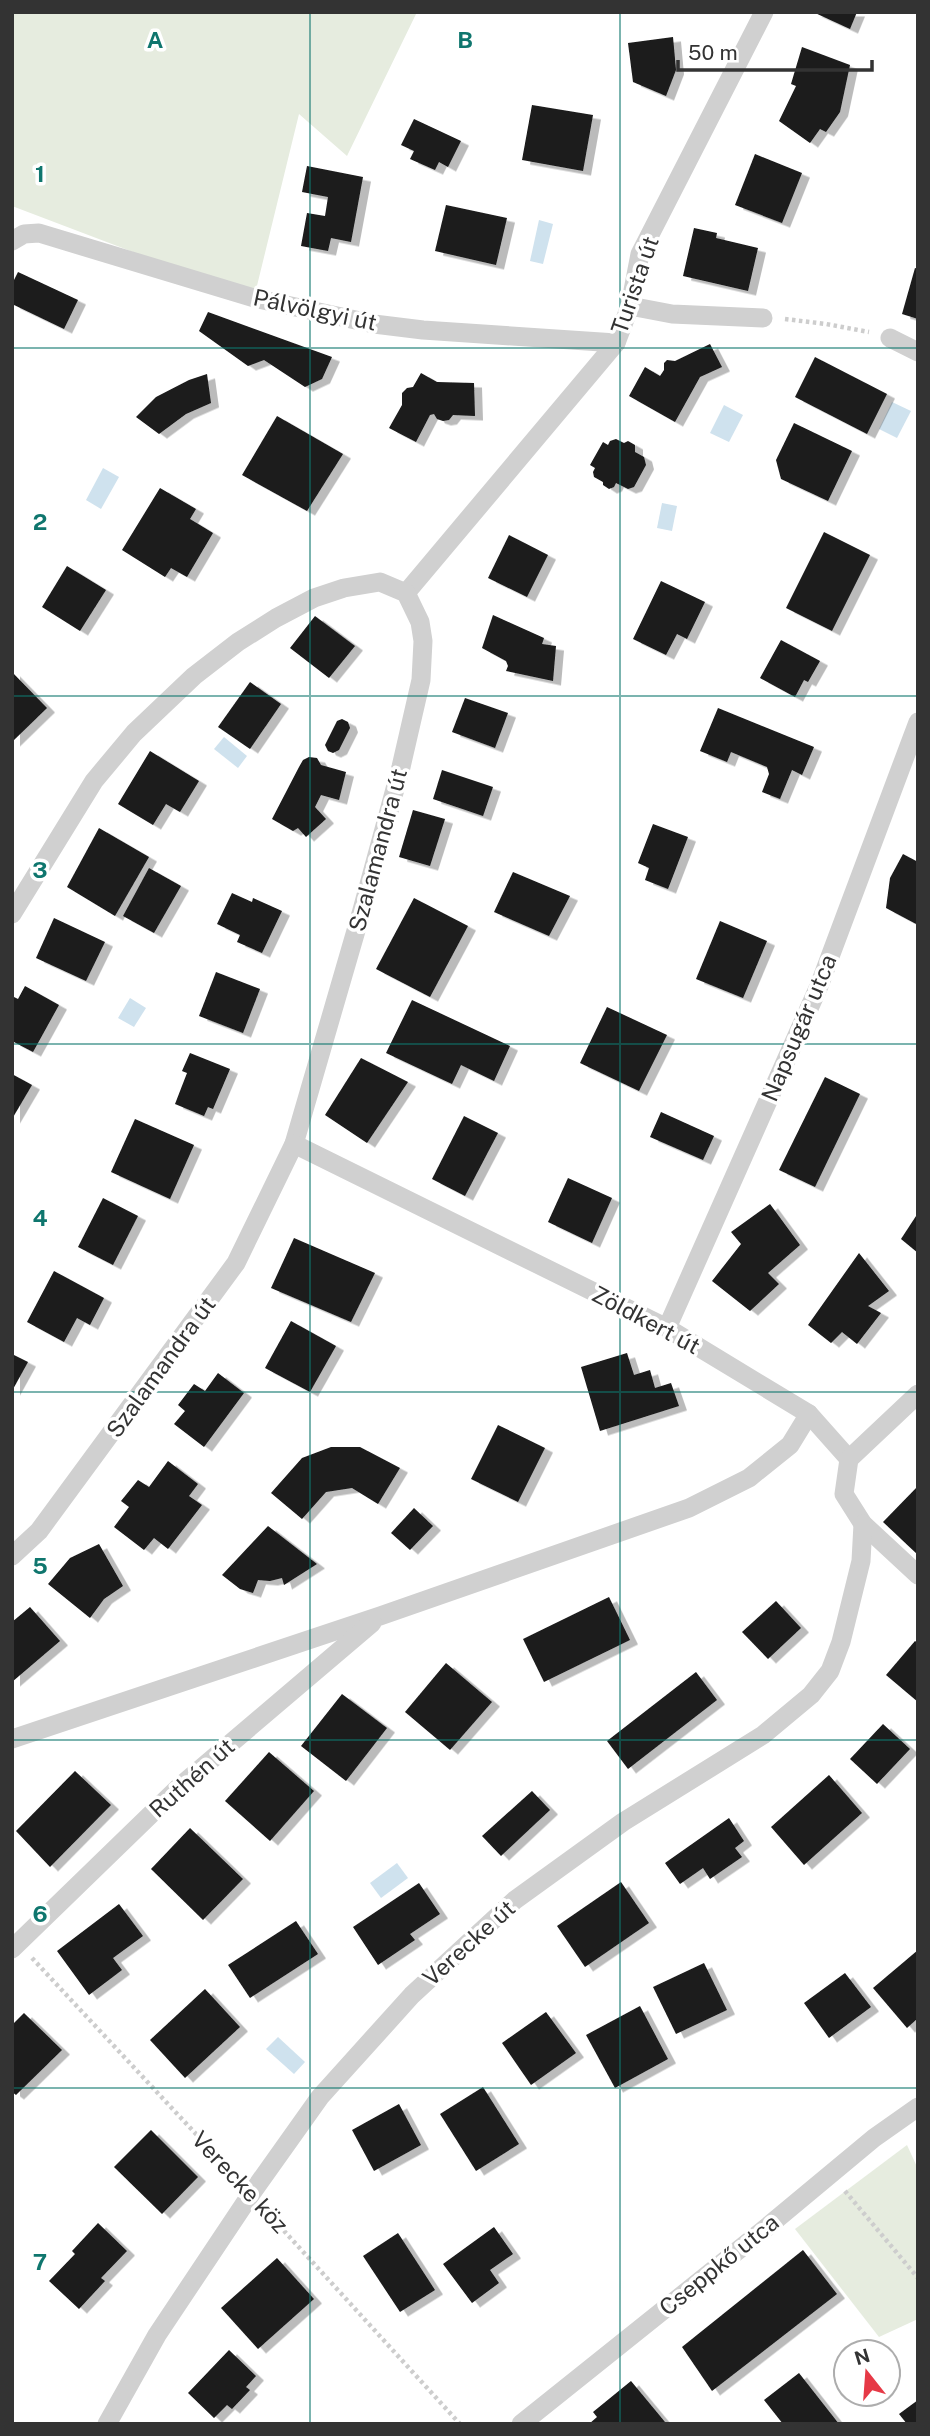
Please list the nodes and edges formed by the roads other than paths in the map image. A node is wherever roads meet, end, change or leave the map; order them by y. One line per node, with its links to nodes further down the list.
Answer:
1 (764, 12): 3 (street, Turista út)
2 (18, 237): 6 (street, Pálvölgyi út)
3 (630, 306): 4 (street); 6 (street, Turista út)
4 (763, 318)
5 (890, 338): 7 (street)
6 (616, 343): 8 (street, Turista út)
7 (918, 352)
8 (406, 593): 10 (street); 11 (street, Szalamandra út)
9 (918, 722): 12 (street, Napsugár utca)
10 (12, 914)
11 (294, 1144): 12 (street, Zöldkert út); 17 (street, Szalamandra út)
12 (667, 1328): 14 (street, Zöldkert út)
13 (918, 1394): 15 (street)
14 (809, 1414): 15 (street, Zöldkert út); 19 (street)
15 (849, 1459): 16 (street)
16 (863, 1524): 18 (street); 23 (street, Verecke út)
17 (12, 1556)
18 (918, 1575)
19 (380, 1616): 20 (street); 21 (street, Ruthén út)
20 (12, 1739)
21 (15, 1946)
22 (918, 2107): 24 (street, Cseppkő utca)
23 (107, 2424)
24 (521, 2424)

